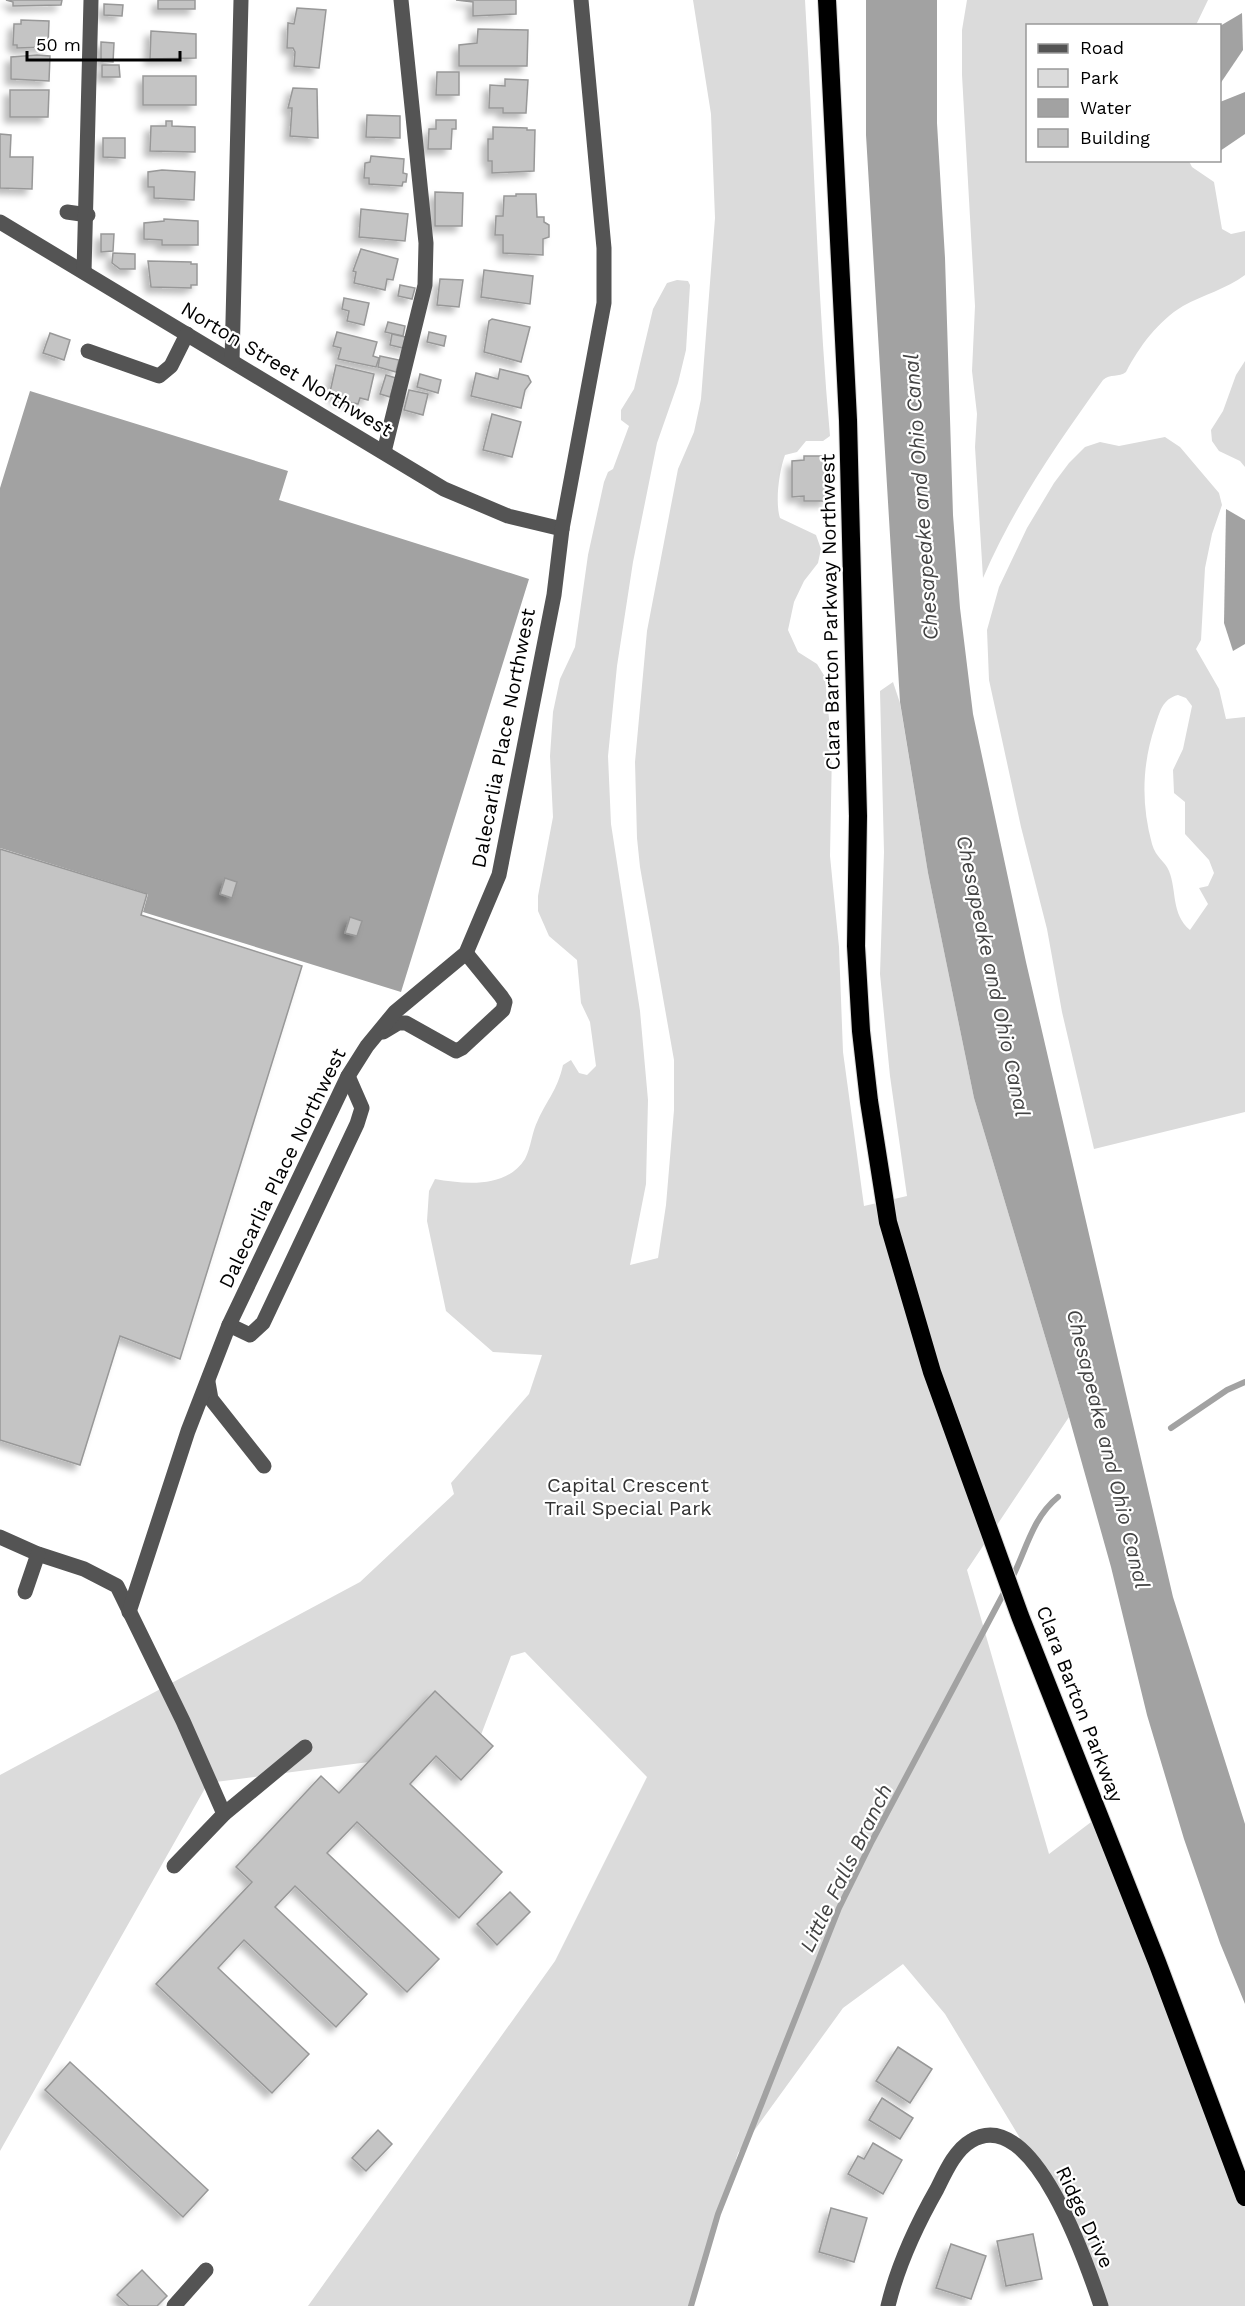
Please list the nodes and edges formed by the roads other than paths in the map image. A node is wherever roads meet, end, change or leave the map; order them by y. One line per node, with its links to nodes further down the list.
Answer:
1 (91, 0): 7 (street)
2 (241, 0): 12 (street)
3 (401, 0): 13 (street)
4 (581, 0): 14 (street, Dalecarlia Place Northwest)
5 (827, 0): 18 (highway, Clara Barton Parkway Northwest)
6 (67, 212): 7 (street)
7 (88, 215): 9 (street)
8 (0, 222): 9 (street, Norton Street Northwest)
9 (84, 272): 10 (street, Norton Street Northwest)
10 (187, 334): 11 (street); 12 (street, Norton Street Northwest)
11 (88, 351)
12 (232, 361): 13 (street, Norton Street Northwest)
13 (384, 452): 14 (street, Norton Street Northwest)
14 (562, 529): 15 (street, Dalecarlia Place Northwest)
15 (466, 953): 16 (street, Dalecarlia Place Northwest); 16 (street)
16 (372, 1040): 17 (street, Dalecarlia Place Northwest)
17 (348, 1076): 19 (street, Dalecarlia Place Northwest); 19 (street)
18 (888, 1222): 29 (highway, Clara Barton Parkway)
19 (229, 1325): 20 (street, Dalecarlia Place Northwest)
20 (208, 1382): 21 (street); 25 (street, Dalecarlia Place Northwest)
21 (264, 1466)
22 (0, 1537): 23 (street)
23 (38, 1554): 24 (street); 25 (street)
24 (25, 1592)
25 (129, 1612): 27 (street)
26 (305, 1747): 27 (street)
27 (225, 1814): 28 (street)
28 (174, 1866)
29 (1245, 2197)
30 (206, 2270): 31 (street)
31 (174, 2306)
32 (888, 2306): 33 (street, Ridge Drive)
33 (1101, 2306)

